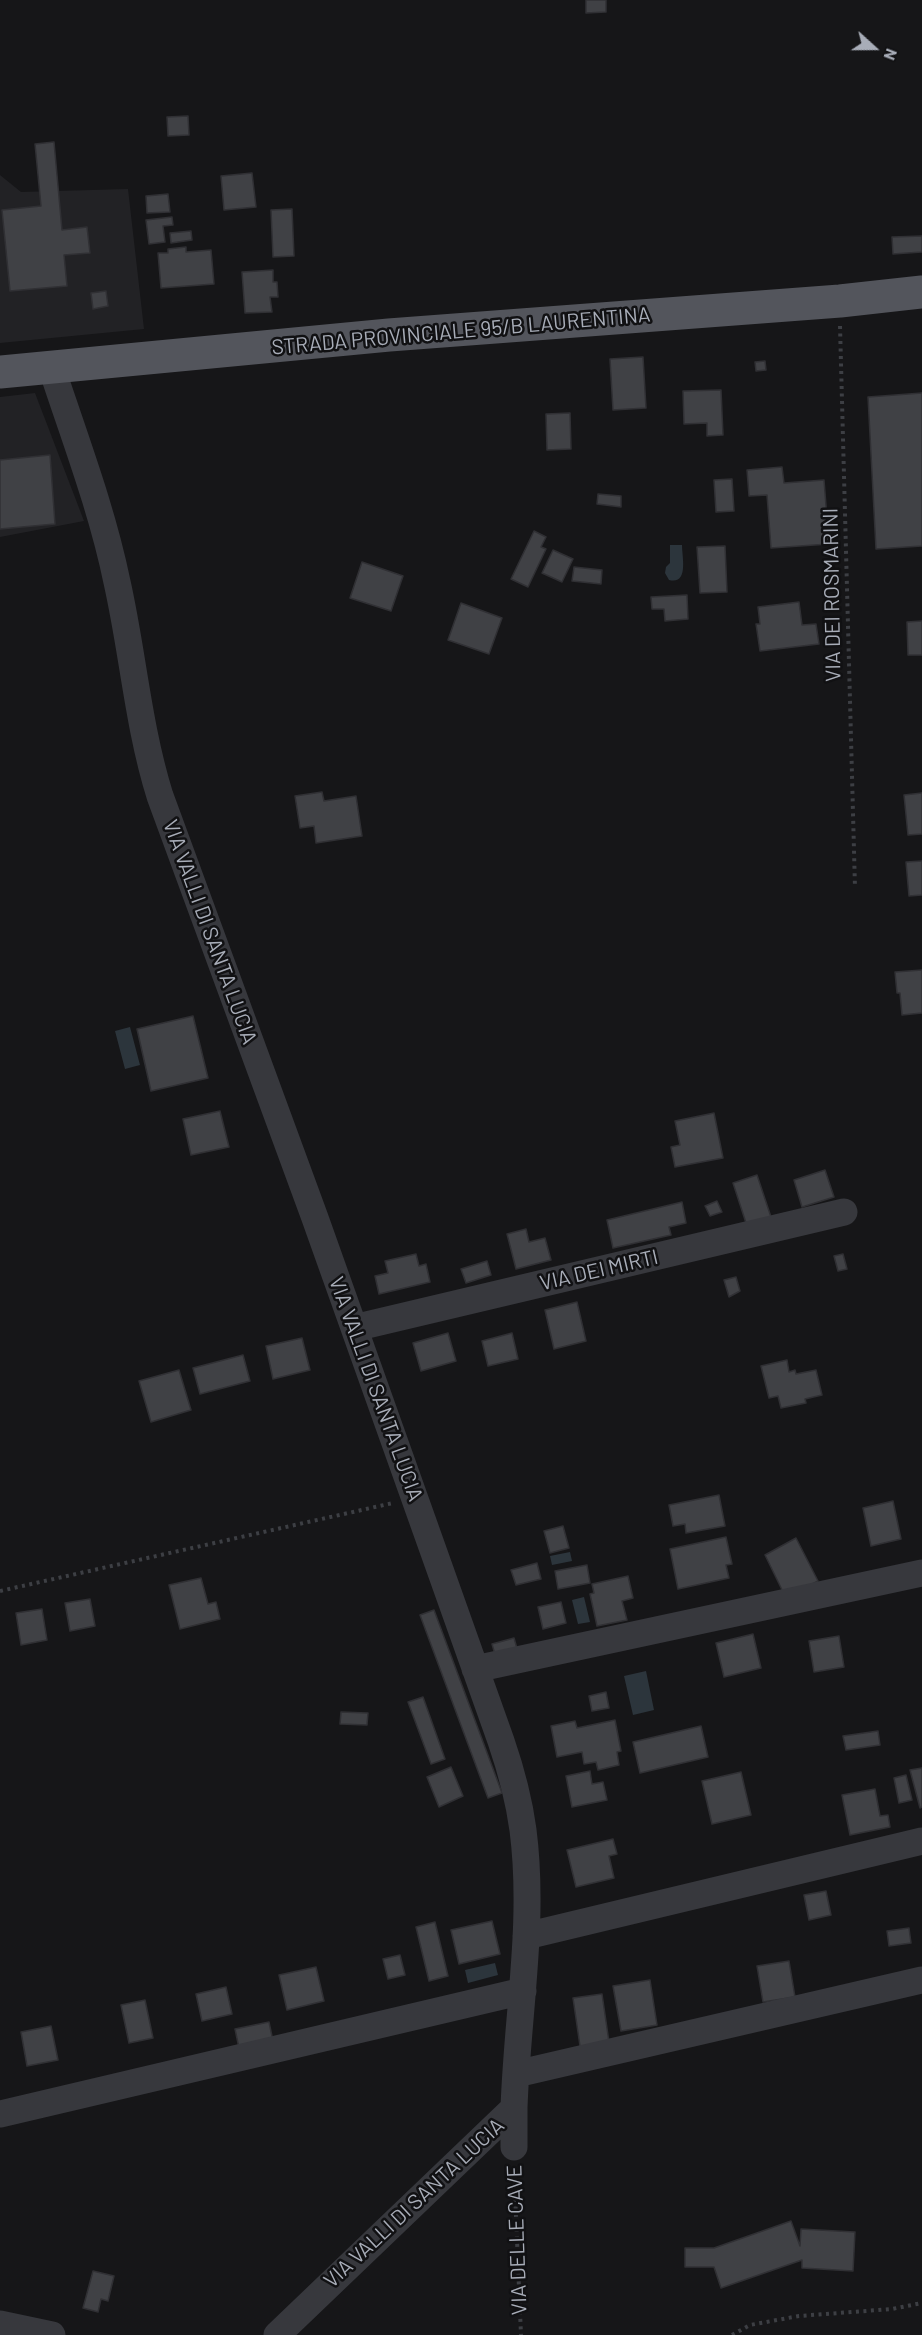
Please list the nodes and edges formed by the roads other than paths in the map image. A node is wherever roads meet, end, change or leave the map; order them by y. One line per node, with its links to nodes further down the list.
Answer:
1 (922, 292): 2 (main road, STRADA PROVINCIALE 95/B LAURENTINA)
2 (52, 369): 3 (main road, STRADA PROVINCIALE 95/B LAURENTINA); 5 (street, VIA VALLI DI SANTA LUCIA)
3 (0, 372)
4 (844, 1212): 5 (street, VIA DEI MIRTI)
5 (354, 1328): 7 (street, VIA VALLI DI SANTA LUCIA)
6 (922, 1573): 7 (street)
7 (475, 1669): 9 (street, VIA VALLI DI SANTA LUCIA)
8 (922, 1841): 9 (street)
9 (526, 1936): 11 (street, VIA VALLI DI SANTA LUCIA)
10 (922, 1980): 12 (street)
11 (523, 1991): 12 (street, VIA VALLI DI SANTA LUCIA); 14 (street)
12 (516, 2074): 13 (street, VIA VALLI DI SANTA LUCIA)
13 (514, 2108): 15 (street, VIA DELLE CAVE); 18 (street, VIA VALLI DI SANTA LUCIA)
14 (0, 2114)
15 (513, 2147)
16 (0, 2324): 17 (street)
17 (52, 2335)
18 (277, 2335)

